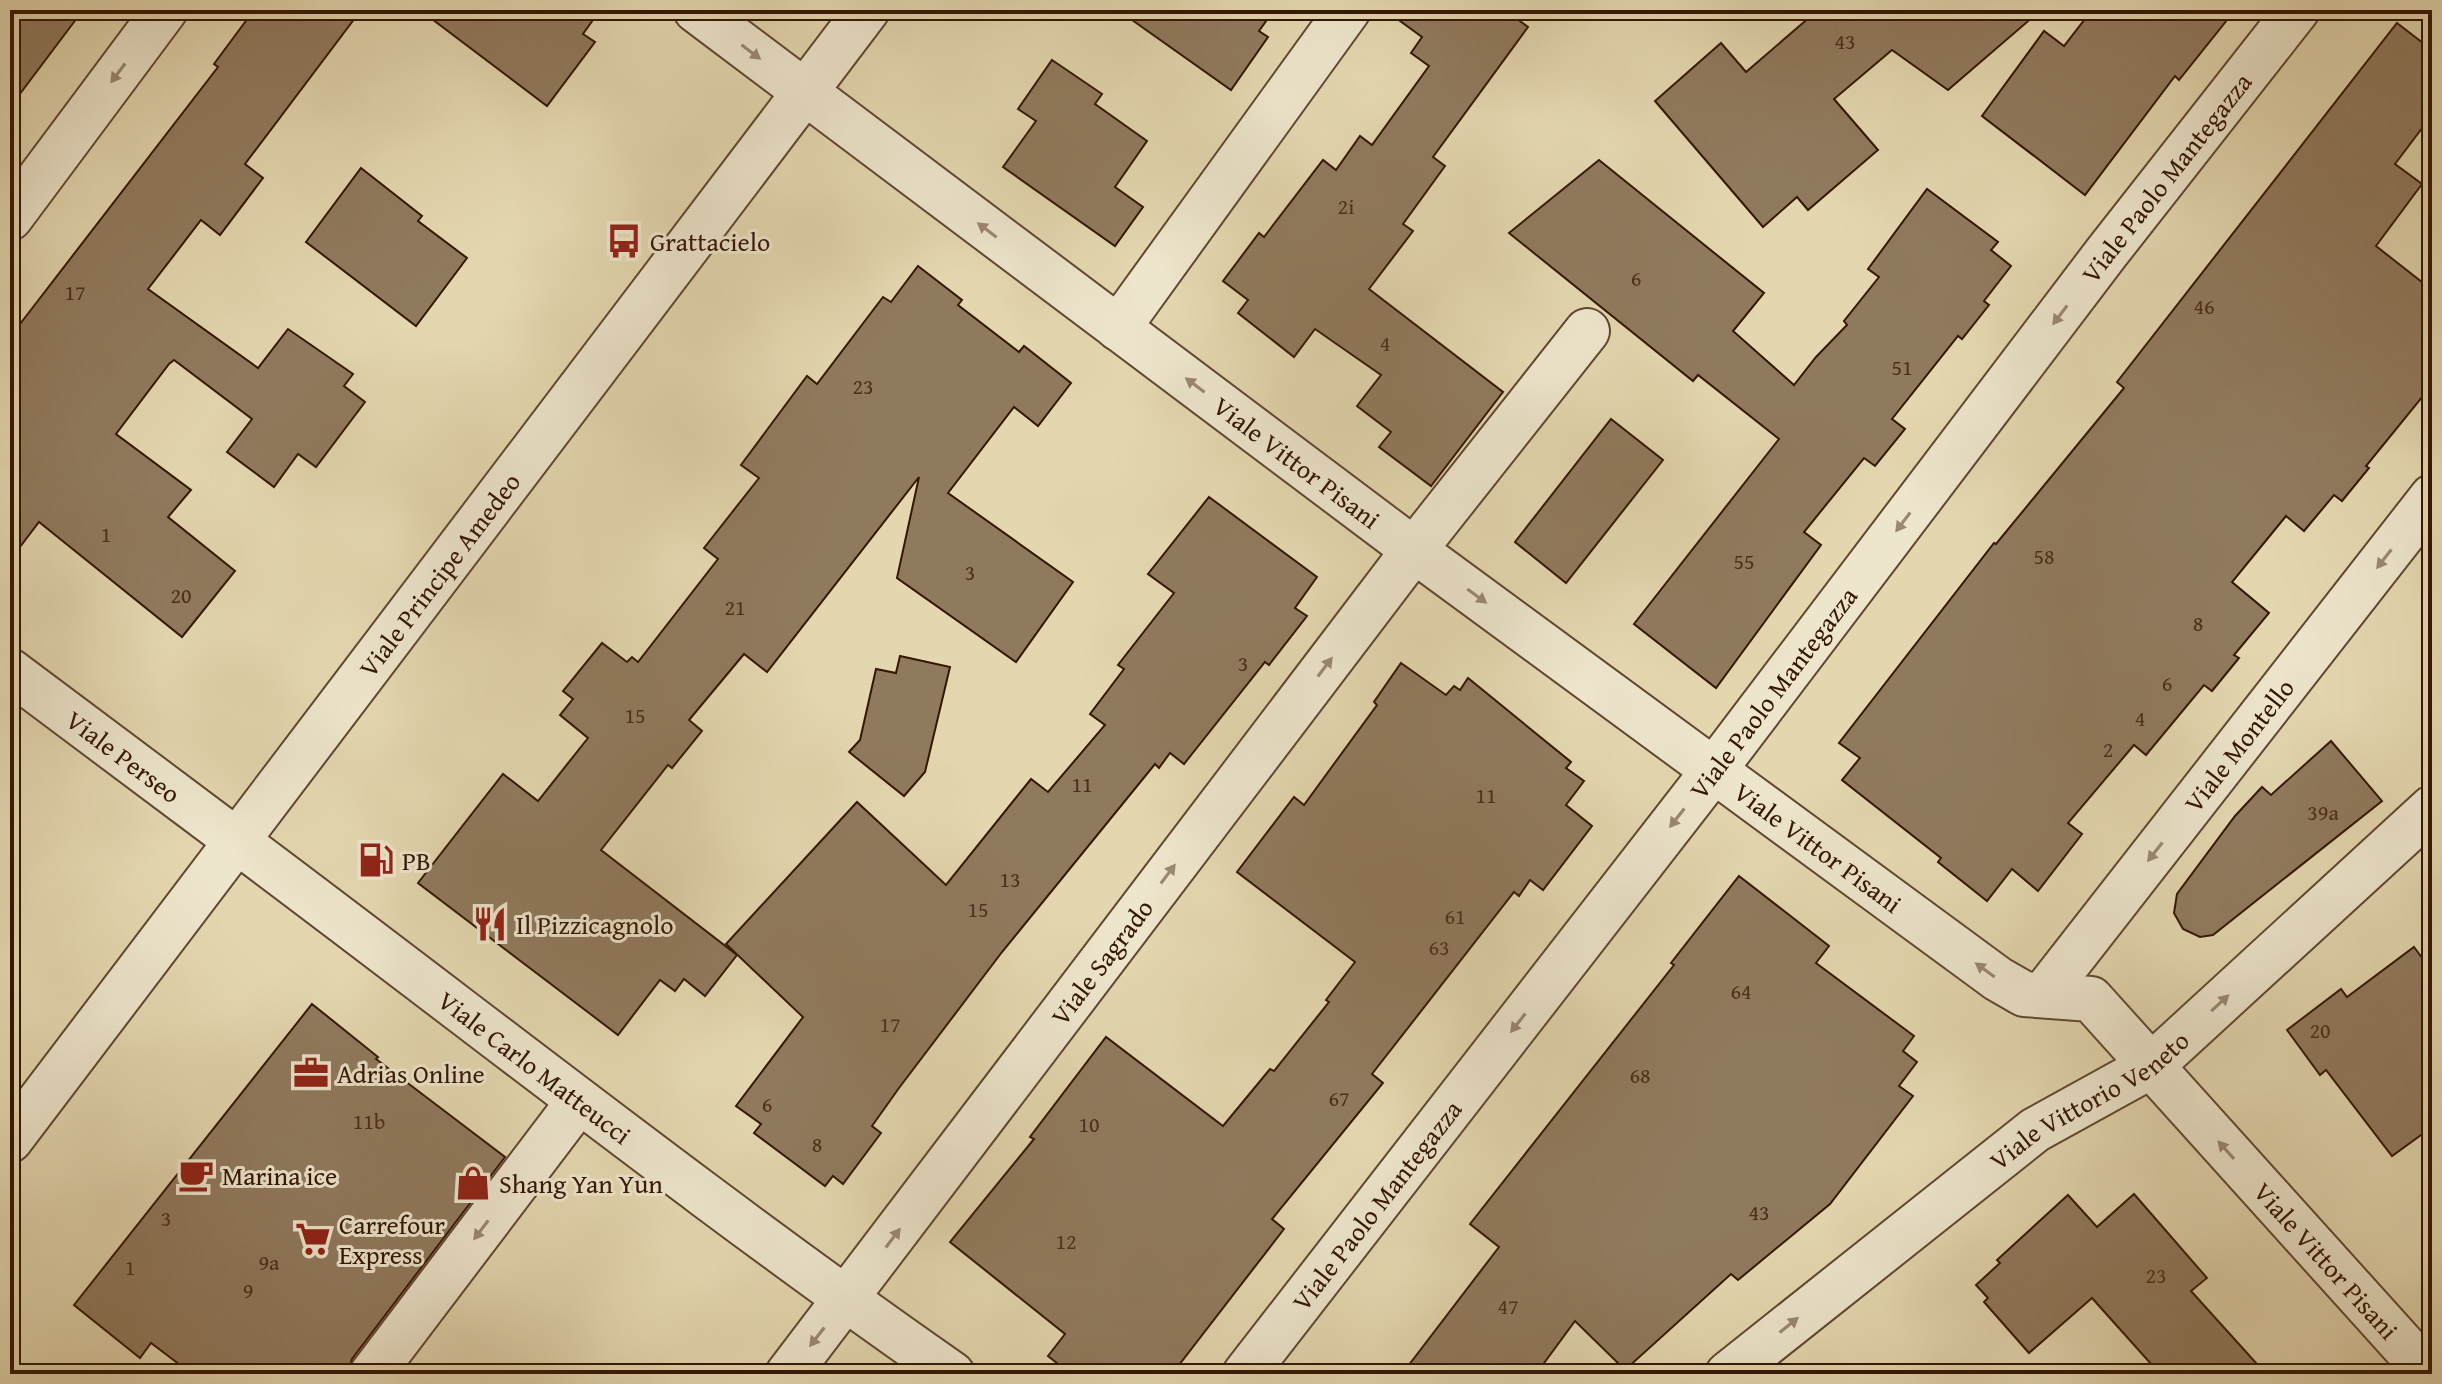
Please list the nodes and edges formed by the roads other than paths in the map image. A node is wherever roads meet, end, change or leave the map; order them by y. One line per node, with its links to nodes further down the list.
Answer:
1 (165, 10): 7 (street, one-way to 7)
2 (696, 10): 6 (street, Viale Vittor Pisani, one-way to 6)
3 (867, 10): 6 (street, Viale Principe Amedeo)
4 (1348, 10): 8 (street)
5 (2297, 10): 13 (street, Viale Paolo Mantegazza, one-way to 13)
6 (806, 94): 8 (street, Viale Vittor Pisani, one-way to 6); 15 (street, Viale Principe Amedeo)
7 (10, 218)
8 (1118, 328): 11 (street, Viale Vittor Pisani, one-way to 8)
9 (1587, 331): 11 (street, Viale Sagrado)
10 (2432, 497): 16 (street, Viale Montello, one-way to 16)
11 (1414, 550): 13 (street, Viale Vittor Pisani, one-way to 13); 20 (street, Viale Sagrado, one-way to 11)
12 (10, 671): 15 (street, Viale Perseo)
13 (1714, 770): 16 (street, Viale Vittor Pisani, one-way to 13); 24 (street, Viale Paolo Mantegazza, one-way to 24)
14 (2432, 808): 17 (street, Viale Vittorio Veneto, one-way to 14)
15 (237, 841): 18 (street, Viale Carlo Matteucci); 19 (street, Viale Principe Amedeo)
16 (2044, 994): 17 (street, Viale Vittor Pisani)
17 (2151, 1066): 25 (street, Viale Vittorio Veneto, one-way to 17); 26 (street, Viale Vittor Pisani, one-way to 17)
18 (579, 1101): 20 (street, Viale Carlo Matteucci); 21 (street, one-way to 21)
19 (10, 1140)
20 (846, 1300): 22 (street, Viale Sagrado, one-way to 22); 23 (street, Viale Carlo Matteucci)
21 (372, 1374)
22 (788, 1374)
23 (952, 1374)
24 (1245, 1374)
25 (1728, 1374)
26 (2429, 1374)

